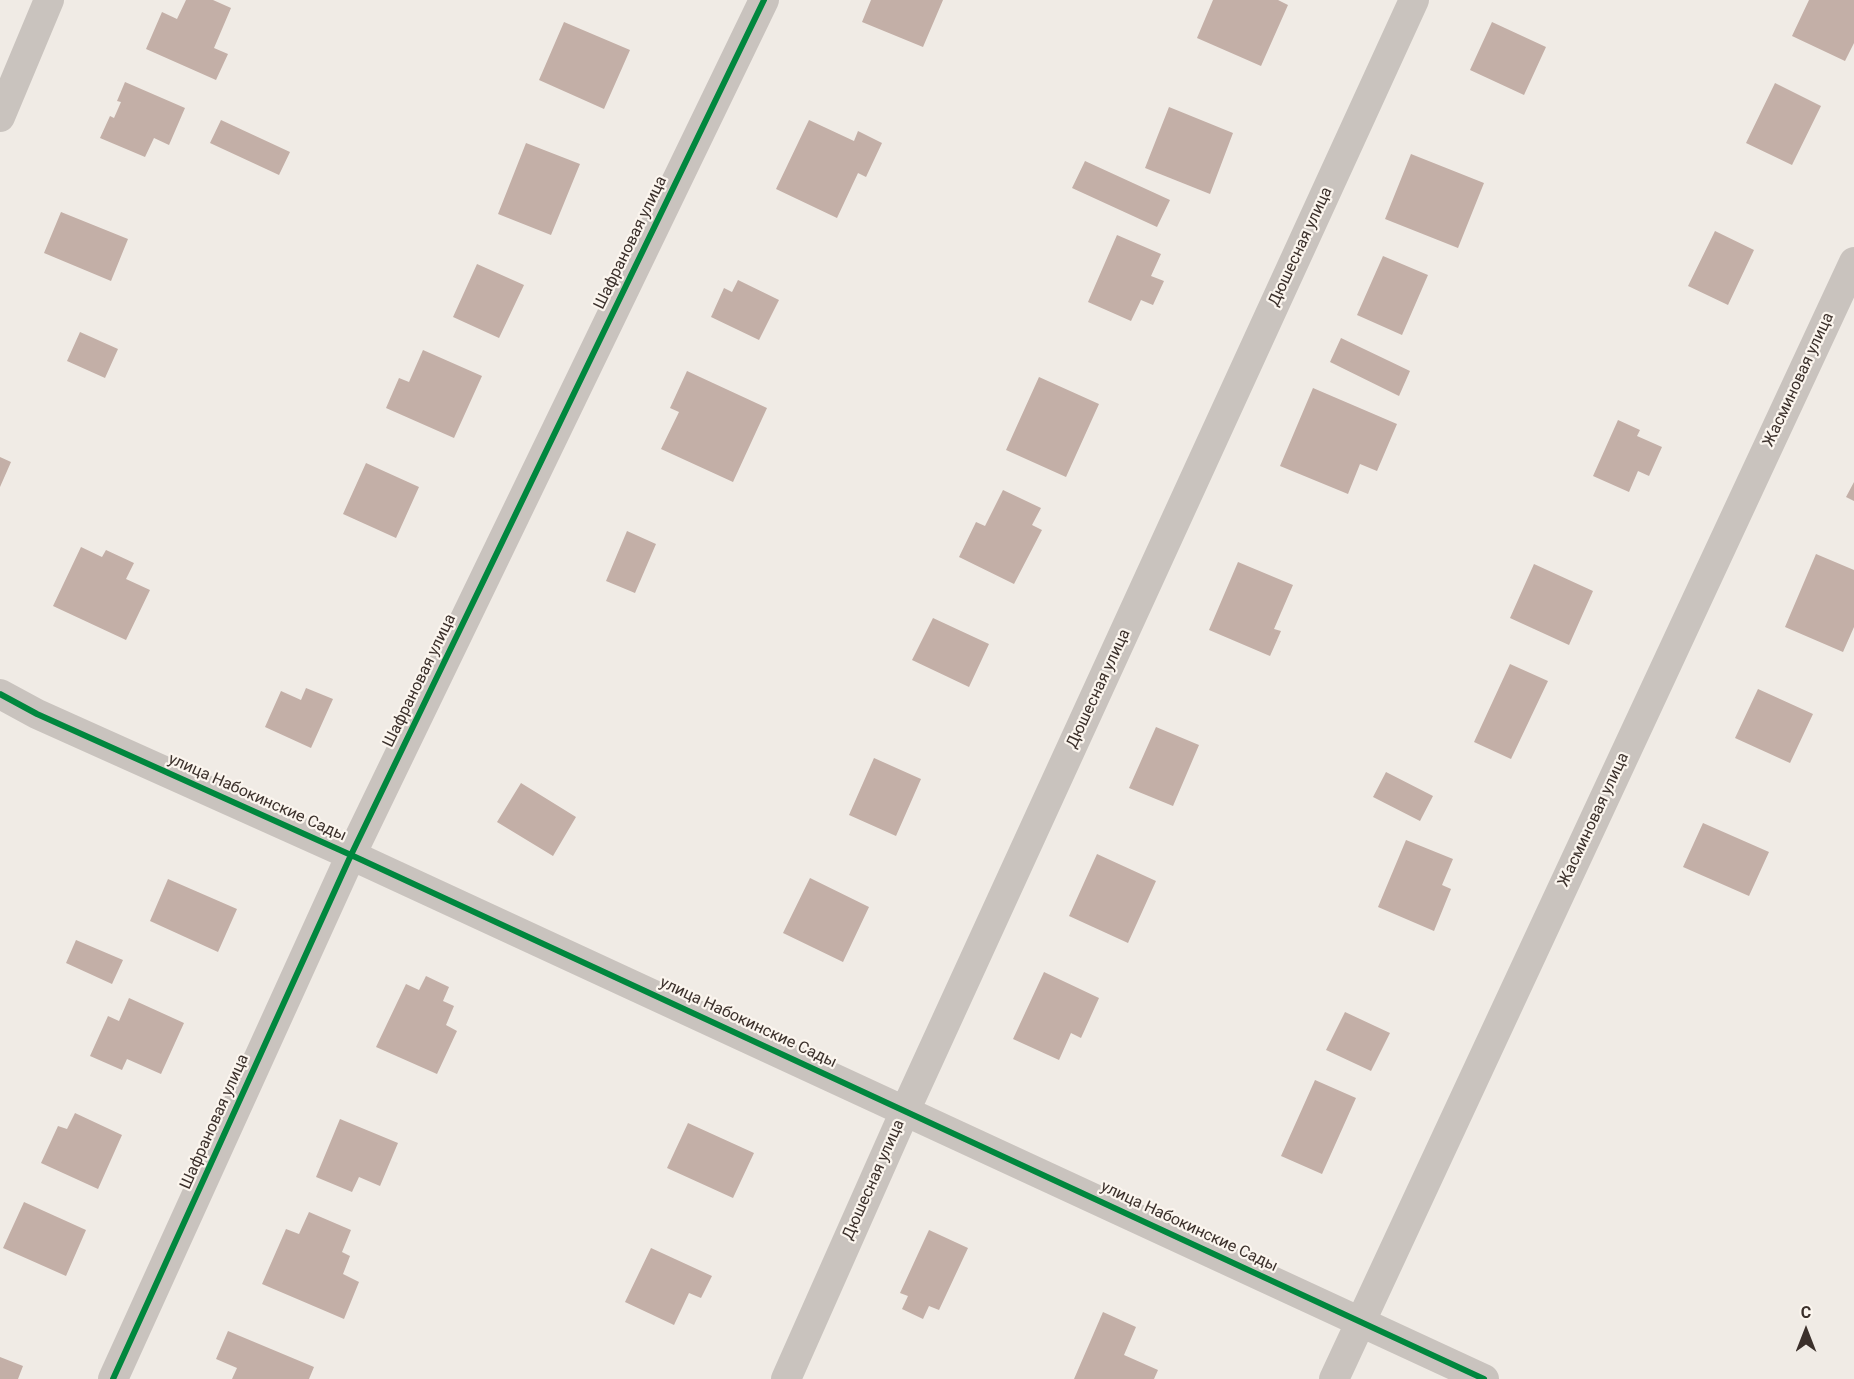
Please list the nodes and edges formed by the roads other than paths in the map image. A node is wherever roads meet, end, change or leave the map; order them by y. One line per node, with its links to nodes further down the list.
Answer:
1 (49, 0): 4 (street)
2 (764, 0): 7 (street, Шафрановая улица)
3 (1414, 0): 8 (street, Дюшесная улица)
4 (0, 117)
5 (1854, 262): 9 (street, Жасминовая улица)
6 (0, 694): 7 (street, улица Набокинские Сады)
7 (351, 855): 8 (street, улица Набокинские Сады); 10 (street, Шафрановая улица)
8 (905, 1111): 9 (street, улица Набокинские Сады); 11 (street, Дюшесная улица)
9 (1360, 1321): 12 (street, Жасминовая улица); 13 (street, улица Набокинские Сады)
10 (113, 1379)
11 (786, 1379)
12 (1334, 1379)
13 (1484, 1379)

